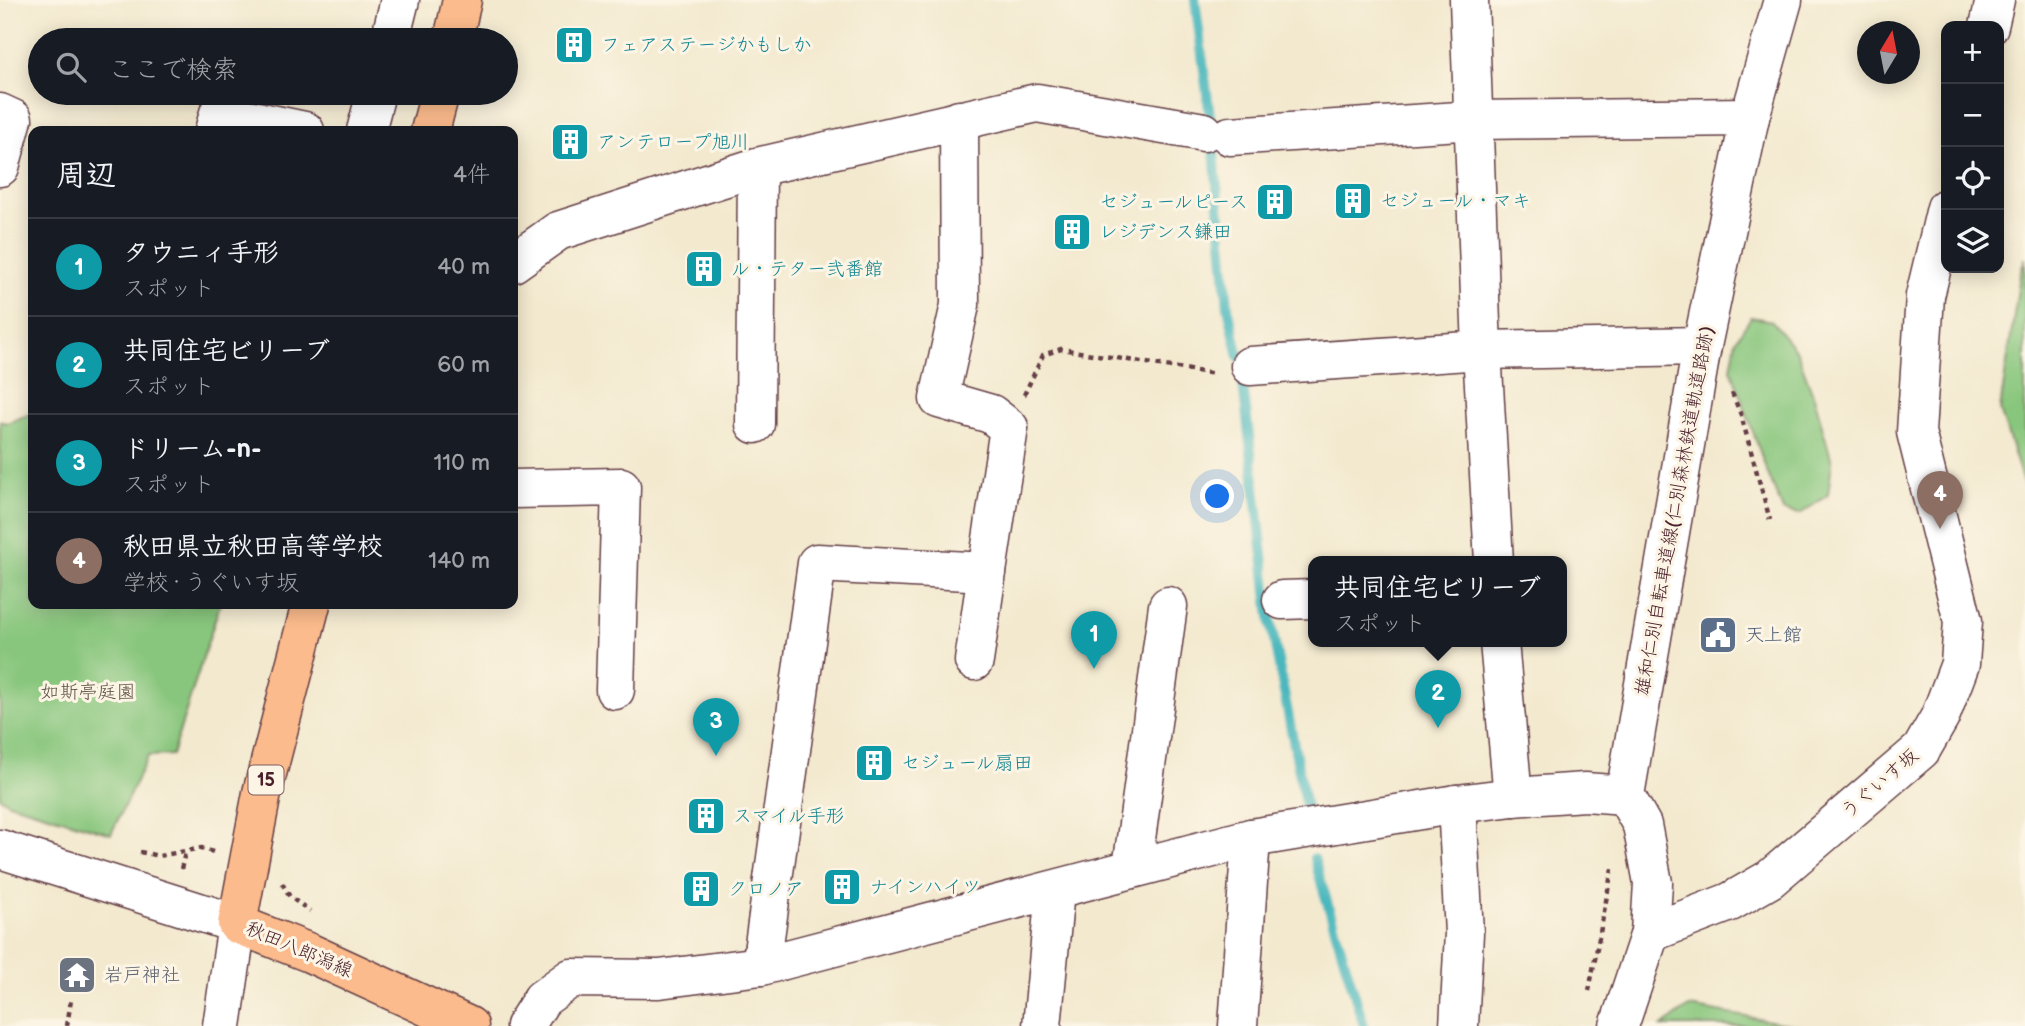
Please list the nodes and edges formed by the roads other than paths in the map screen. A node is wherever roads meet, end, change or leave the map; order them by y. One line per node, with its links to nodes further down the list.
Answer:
1 (400, 0): 7 (street)
2 (462, 0): 8 (main road)
3 (1469, 0): 14 (street)
4 (1783, 0): 12 (street, 雄和仁別自転車道線(仁別森林鉄道軌道路跡))
5 (1995, 0): 6 (street)
6 (1990, 21)
7 (393, 28)
8 (456, 28)
9 (373, 105): 17 (street)
10 (437, 105): 18 (main road)
11 (0, 113): 19 (street)
12 (1750, 117): 14 (street); 23 (street, 雄和仁別自転車道線(仁別森林鉄道軌道路跡))
13 (959, 120): 14 (street); 20 (street); 29 (street)
14 (1475, 120): 24 (street)
15 (215, 126): 16 (street)
16 (281, 126)
17 (367, 126)
18 (431, 126)
19 (0, 167)
20 (757, 167): 22 (street); 26 (street)
21 (1946, 210): 43 (street, うぐいす坂)
22 (518, 259)
23 (1702, 346): 24 (street); 35 (street, 雄和仁別自転車道線(仁別森林鉄道軌道路跡))
24 (1482, 350): 25 (street); 28 (street)
25 (1250, 366)
26 (755, 424)
27 (518, 489): 34 (street)
28 (1493, 556)
29 (987, 572): 33 (street); 44 (street)
30 (1168, 606): 40 (street)
31 (310, 609): 42 (main road, 秋田八郎潟線 / 15)
32 (1499, 647): 36 (street)
33 (974, 661)
34 (615, 690)
35 (1625, 795): 36 (street); 43 (street)
36 (1513, 797): 37 (street)
37 (1457, 804): 38 (street); 50 (street)
38 (1251, 838): 40 (street); 49 (street)
39 (0, 849): 42 (street)
40 (1132, 868): 41 (street)
41 (1055, 891): 44 (street); 48 (street)
42 (237, 924): 45 (street); 46 (main road, 秋田八郎潟線)
43 (1650, 933): 51 (street)
44 (761, 966): 47 (street)
45 (222, 1026)
46 (469, 1026)
47 (525, 1026)
48 (1042, 1026)
49 (1238, 1026)
50 (1459, 1026)
51 (1619, 1026)

